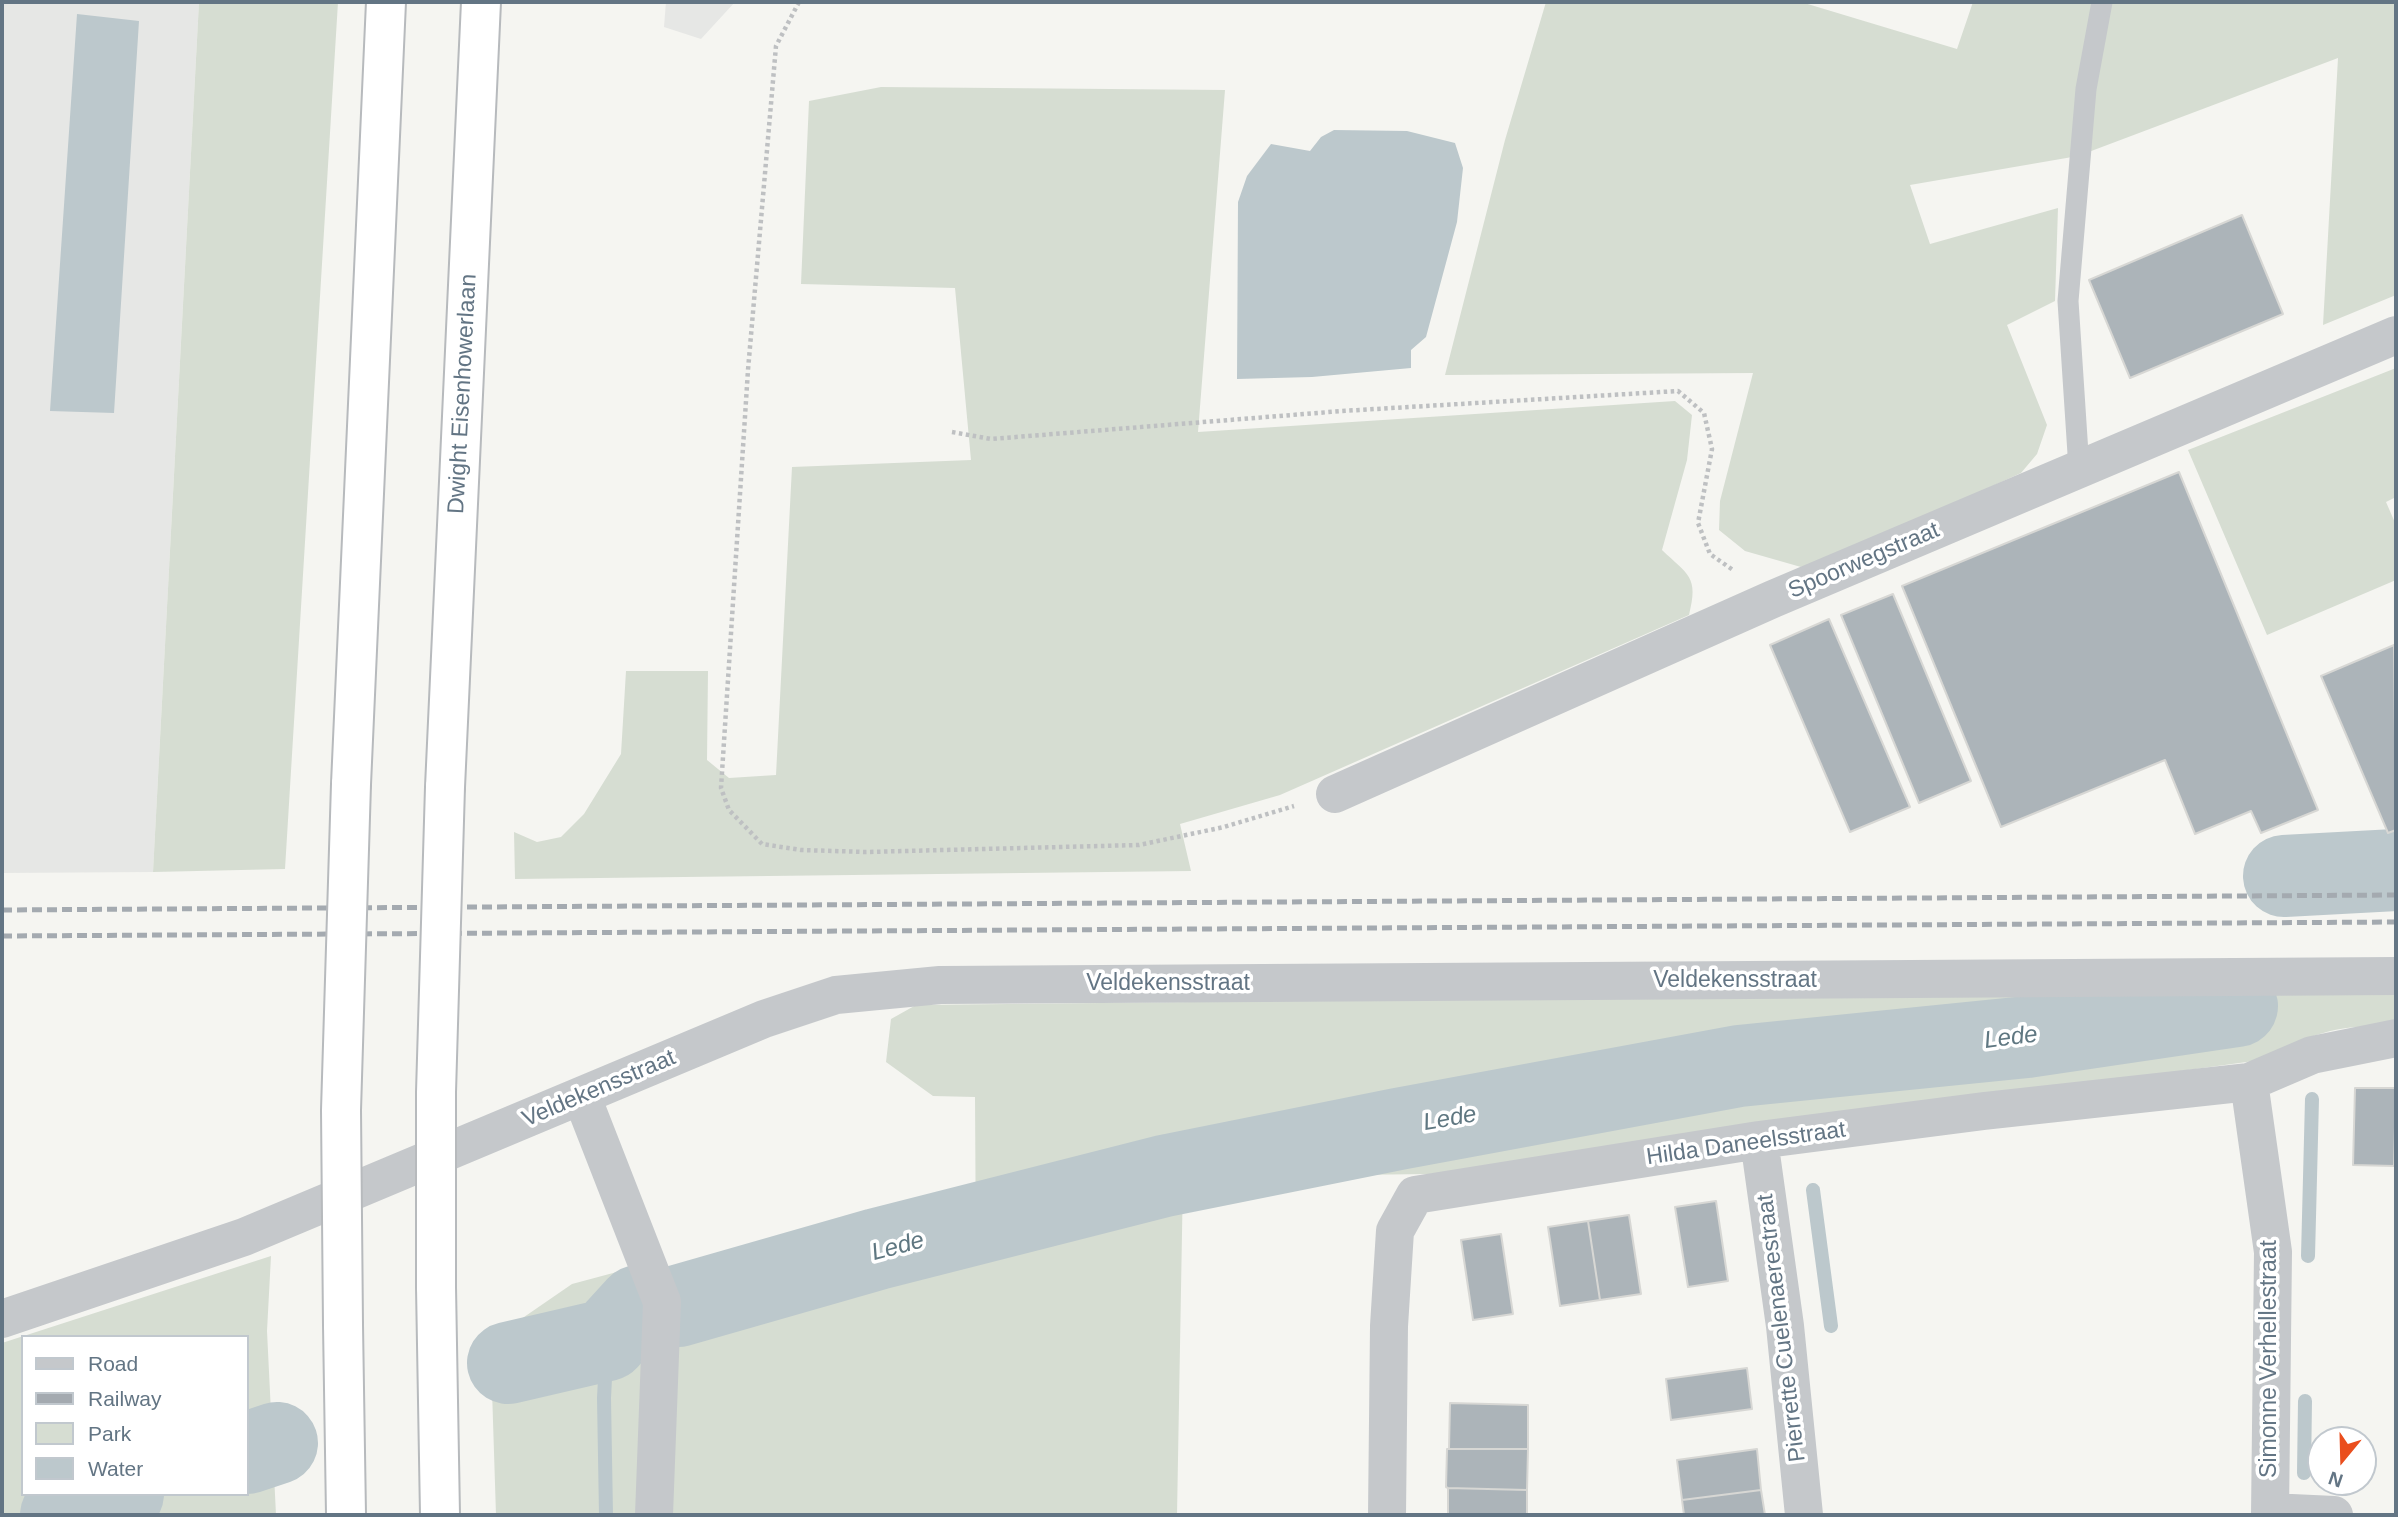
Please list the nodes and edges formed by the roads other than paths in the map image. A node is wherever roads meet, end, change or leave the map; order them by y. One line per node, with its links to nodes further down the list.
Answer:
1 (386, 2): 14 (highway, bridge)
2 (481, 2): 15 (highway, Dwight Eisenhowerlaan, bridge)
3 (2102, 2): 5 (lane)
4 (2396, 335): 5 (street, Spoorwegstraat)
5 (2080, 469): 6 (street, Spoorwegstraat)
6 (1335, 794)
7 (2396, 976): 10 (street, Veldekensstraat)
8 (2396, 1038): 9 (street, Hilda Daneelsstraat)
9 (2249, 1082): 11 (street, Hilda Daneelsstraat); 13 (street, Simonne Verhellestraat)
10 (582, 1097): 12 (street, Veldekensstraat); 16 (street)
11 (1759, 1140): 17 (street, Hilda Daneelsstraat); 18 (street, Pierrette Cuelenaerestraat)
12 (2, 1319)
13 (2270, 1514): 19 (street, Simonne Verhellestraat)
14 (346, 1515)
15 (440, 1515)
16 (654, 1515)
17 (1387, 1515)
18 (1804, 1515)
19 (2334, 1515)

